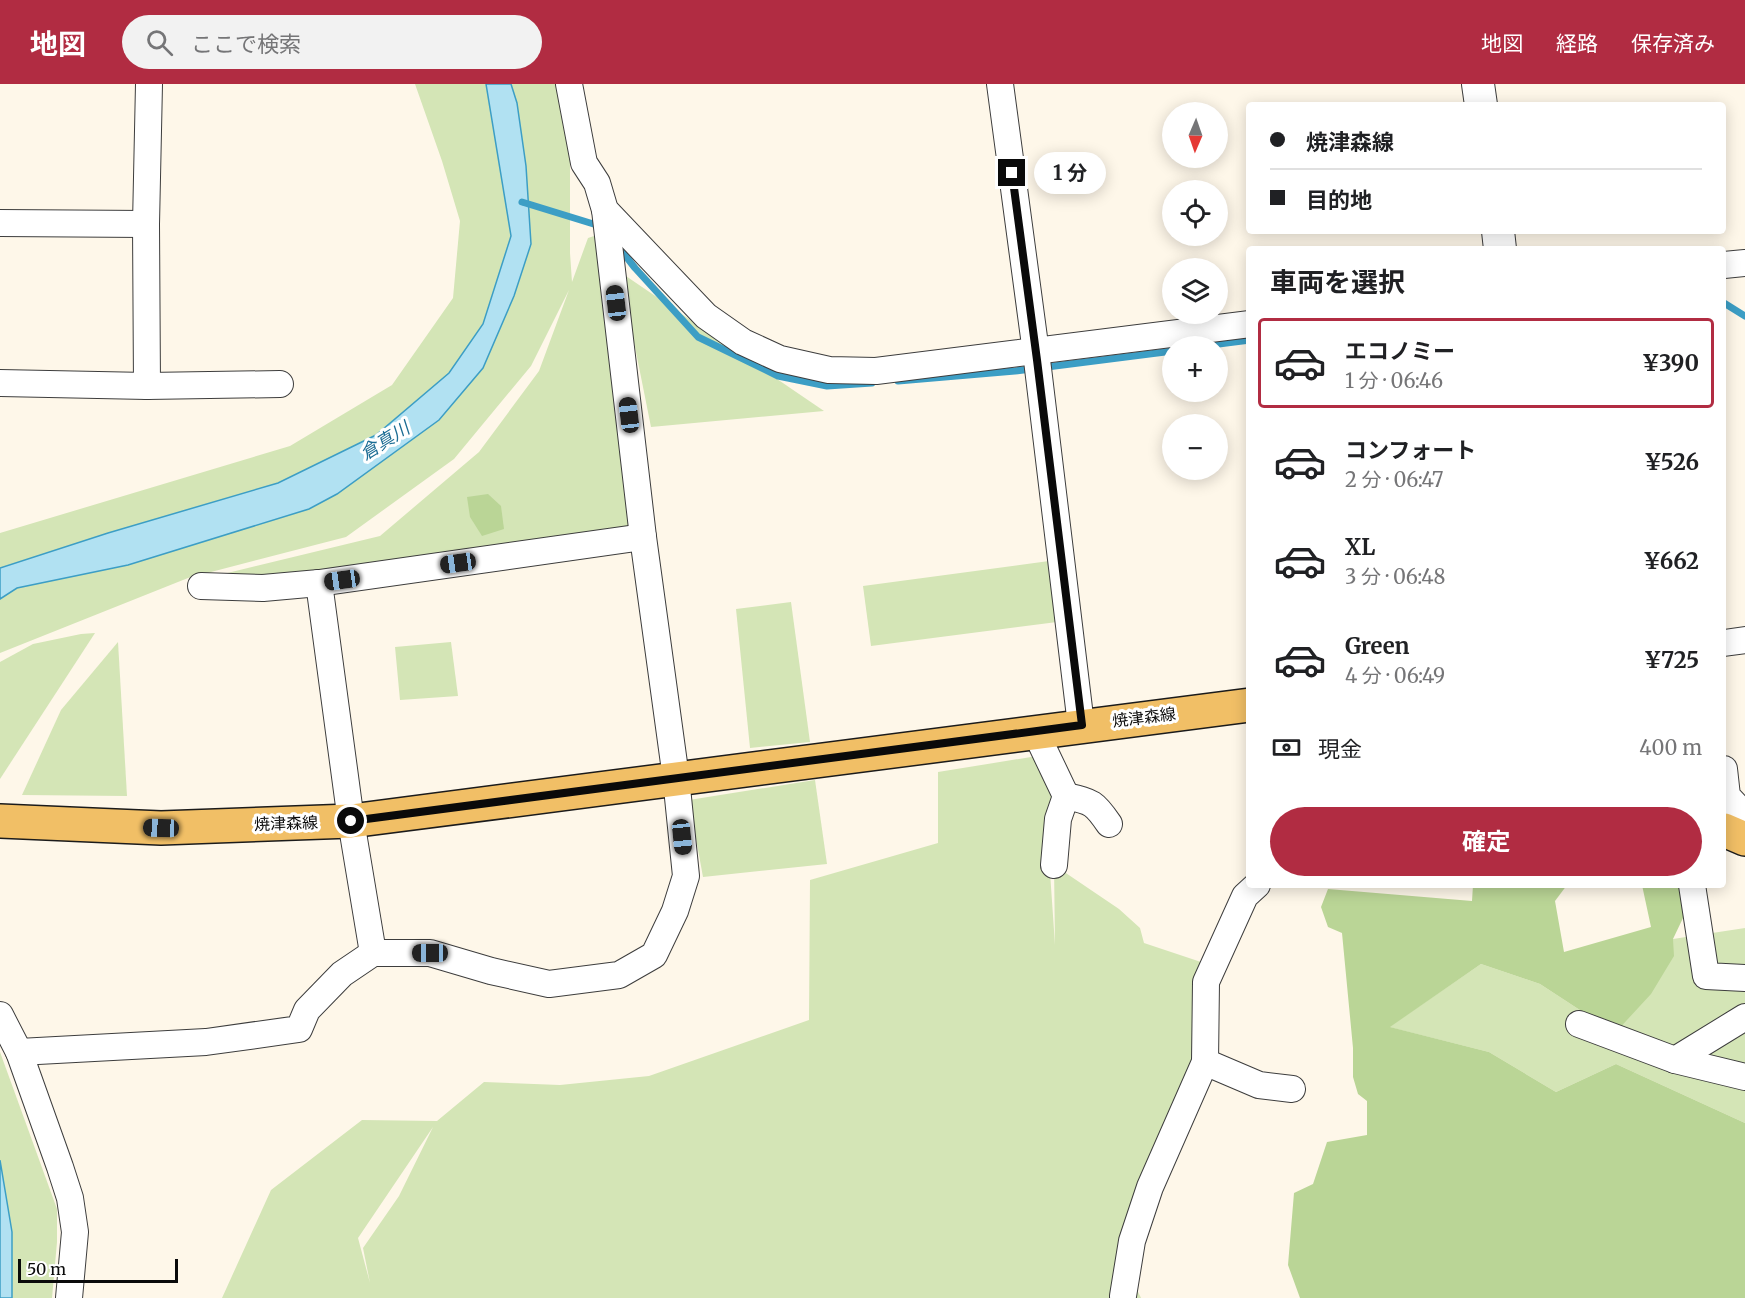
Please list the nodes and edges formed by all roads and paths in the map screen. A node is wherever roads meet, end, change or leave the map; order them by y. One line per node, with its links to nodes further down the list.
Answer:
1 (149, 84): 8 (street)
2 (569, 84): 6 (street)
3 (1000, 84): 12 (street)
4 (1478, 84): 5 (street)
5 (1481, 102)
6 (606, 215): 12 (street); 16 (street)
7 (0, 223): 8 (street)
8 (146, 224): 15 (street)
9 (1745, 263): 10 (street)
10 (1726, 266)
11 (1246, 325): 12 (street)
12 (1038, 365): 22 (street)
13 (0, 383): 15 (street)
14 (280, 384): 15 (street)
15 (147, 386)
16 (643, 537): 17 (street); 24 (street)
17 (319, 583): 18 (street); 28 (street)
18 (201, 586)
19 (1745, 640): 20 (street)
20 (1726, 643)
21 (1246, 705): 22 (main road, 焼津森線)
22 (1082, 725): 23 (main road, 焼津森線)
23 (1035, 731): 24 (main road, 焼津森線); 26 (street)
24 (676, 778): 28 (main road, 焼津森線); 34 (street)
25 (1726, 787): 30 (street)
26 (1066, 796): 29 (street); 31 (street)
27 (0, 821): 28 (main road, 焼津森線)
28 (351, 821): 34 (street)
29 (1109, 824)
30 (1732, 833)
31 (1054, 865)
32 (1254, 888): 41 (street)
33 (1692, 888): 35 (street)
34 (373, 953): 39 (street)
35 (1745, 978)
36 (0, 1015): 39 (street)
37 (1745, 1017): 40 (street)
38 (1579, 1024): 40 (street)
39 (19, 1052): 45 (street)
40 (1675, 1060): 42 (street)
41 (1205, 1062): 43 (street); 44 (street)
42 (1745, 1077)
43 (1292, 1089)
44 (1123, 1296)
45 (69, 1298)

